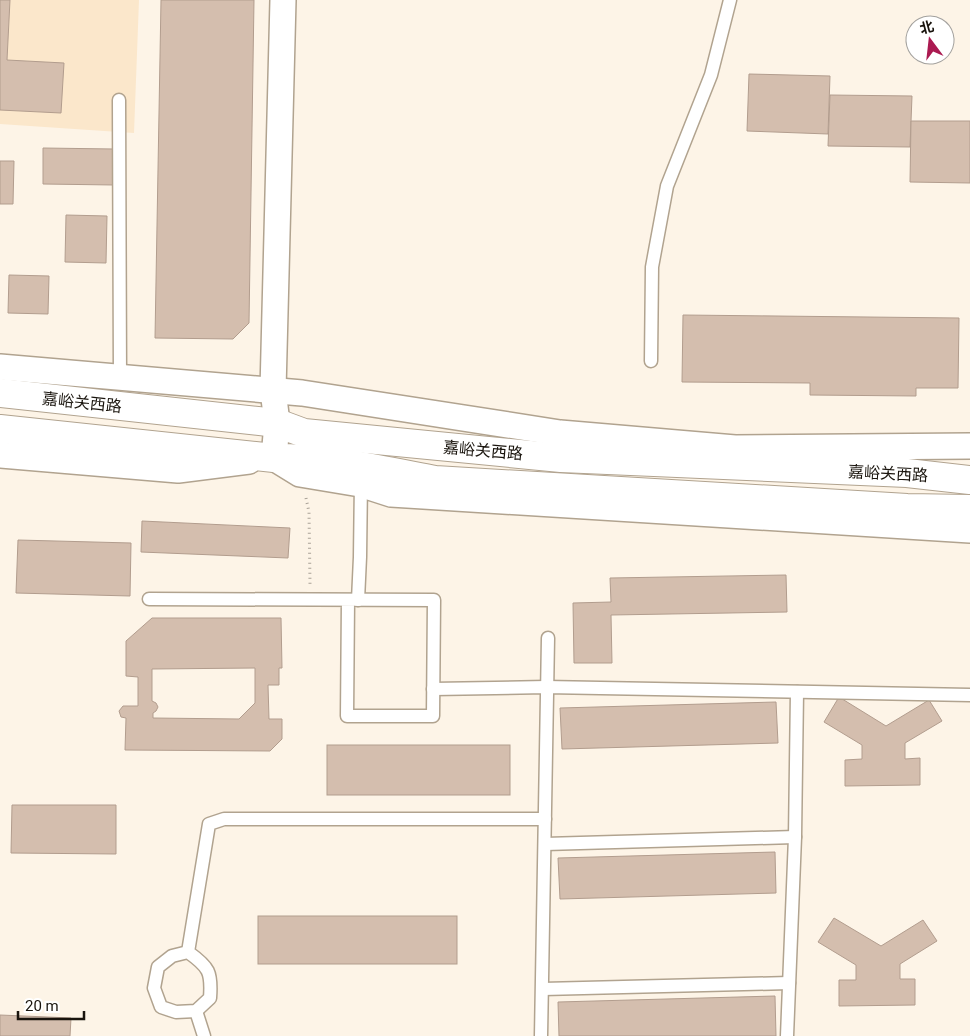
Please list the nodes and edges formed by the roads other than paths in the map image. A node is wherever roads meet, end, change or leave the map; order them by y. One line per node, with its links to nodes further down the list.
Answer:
1 (283, 0): 7 (street)
2 (730, 0): 4 (lane)
3 (119, 100): 6 (lane)
4 (650, 361)
5 (0, 367): 6 (street, 嘉峪关西路)
6 (120, 378): 7 (street, 嘉峪关西路)
7 (272, 390): 9 (street); 11 (street, 嘉峪关西路)
8 (0, 393): 9 (main road, 嘉峪关西路)
9 (277, 423): 13 (street); 15 (main road, 嘉峪关西路)
10 (0, 429): 13 (main road, 嘉峪关西路)
11 (970, 446)
12 (0, 455): 13 (street, 嘉峪关西路)
13 (274, 458): 14 (main road, 嘉峪关西路)
14 (361, 475): 16 (main road, 嘉峪关西路); 17 (street); 19 (lane)
15 (970, 480)
16 (970, 509)
17 (970, 530)
18 (149, 599): 19 (lane)
19 (353, 600): 22 (lane); 22 (lane)
20 (548, 638): 21 (lane)
21 (546, 688): 22 (lane); 23 (lane); 25 (lane)
22 (433, 689)
23 (797, 692): 24 (lane); 26 (lane)
24 (970, 695)
25 (545, 819): 27 (lane); 28 (lane)
26 (795, 838): 27 (lane); 29 (lane)
27 (545, 844): 30 (lane)
28 (188, 952): 31 (lane); 31 (lane)
29 (789, 983): 30 (lane); 34 (lane)
30 (543, 989): 33 (lane)
31 (196, 1011): 32 (lane)
32 (204, 1036)
33 (541, 1036)
34 (787, 1036)

